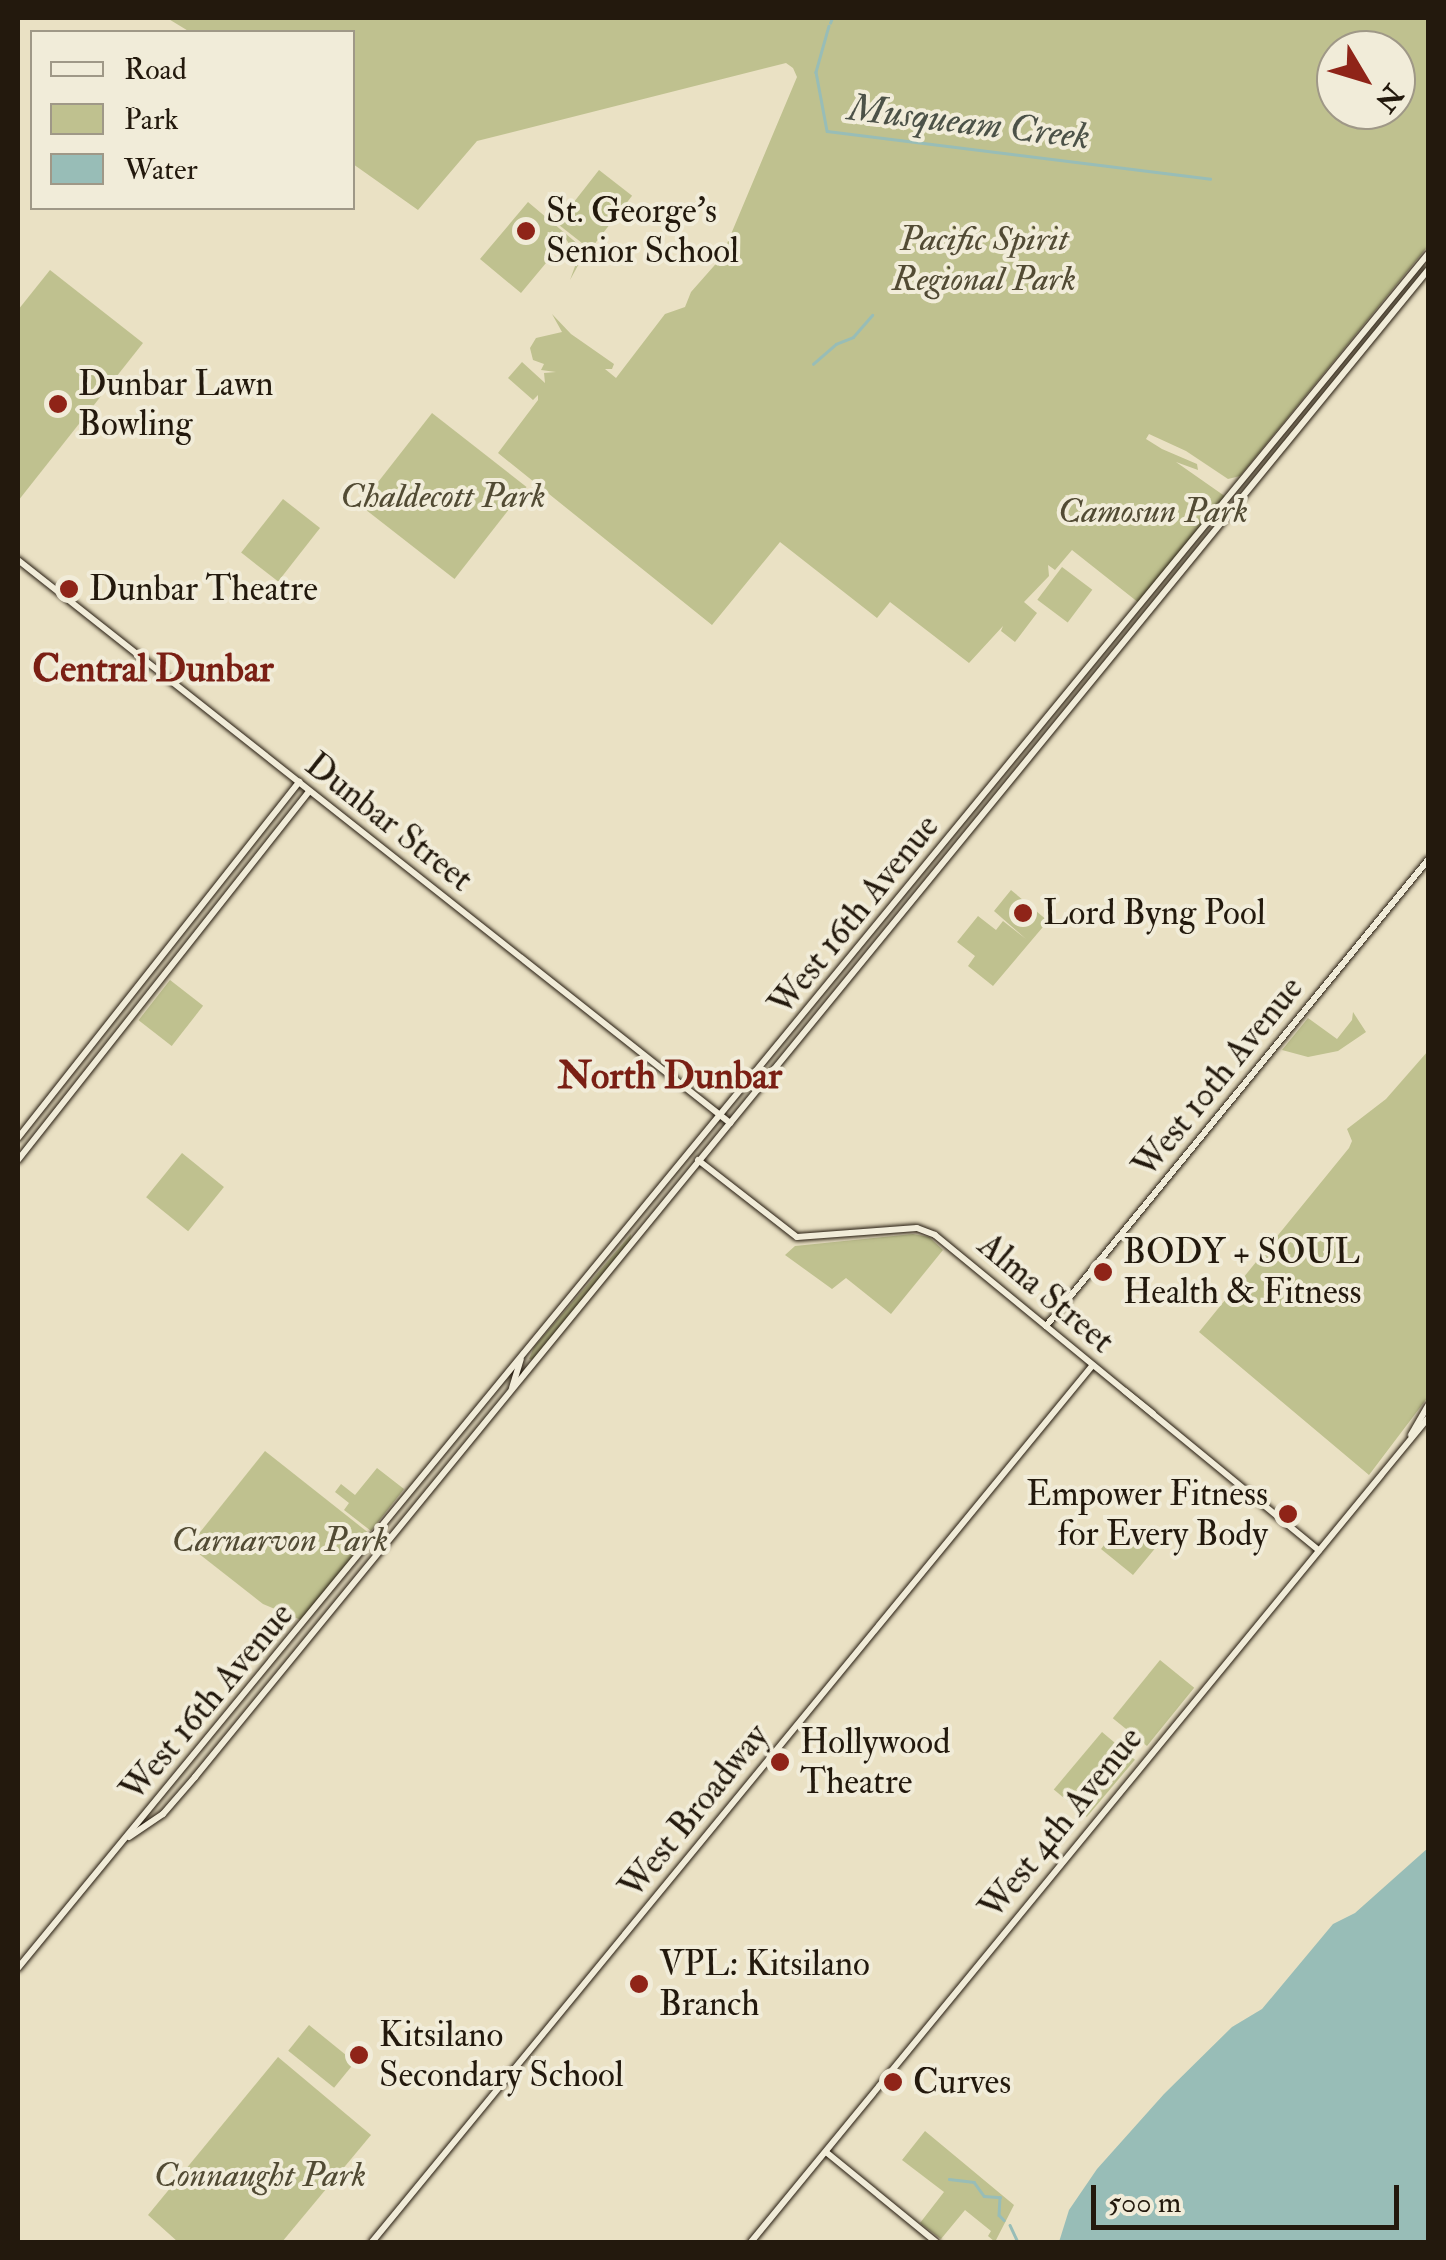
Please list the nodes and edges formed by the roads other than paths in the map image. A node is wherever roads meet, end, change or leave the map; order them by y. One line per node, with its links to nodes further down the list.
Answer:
1 (1428, 254): 12 (main road, West 16th Avenue)
2 (1428, 270): 13 (main road, West 16th Avenue)
3 (18, 560): 4 (main road, Dunbar Street)
4 (299, 782): 5 (main road, Dunbar Street); 6 (main road); 8 (main road)
5 (309, 790): 6 (main road); 12 (main road, Dunbar Street)
6 (294, 810): 10 (main road)
7 (1428, 860): 18 (main road, West 10th Avenue)
8 (138, 985): 9 (main road); 10 (main road)
9 (115, 1014): 11 (main road); 14 (main road)
10 (127, 1022): 11 (main road)
11 (110, 1043): 16 (main road)
12 (722, 1116): 13 (main road, Dunbar Street); 15 (main road, West 16th Avenue)
13 (730, 1123): 17 (main road, West 16th Avenue)
14 (18, 1138)
15 (691, 1155): 17 (main road); 19 (main road, West 16th Avenue)
16 (18, 1160)
17 (699, 1162): 18 (main road, Alma Street); 21 (main road, West 16th Avenue)
18 (1046, 1326): 20 (main road, Alma Street)
19 (522, 1359): 21 (main road); 26 (main road, West 16th Avenue)
20 (1093, 1364): 25 (main road, Alma Street); 29 (main road, West Broadway)
21 (510, 1394): 26 (main road, West 16th Avenue)
22 (1428, 1405): 24 (main road, West 4th Avenue)
23 (1428, 1418): 24 (main road, West 4th Avenue)
24 (1410, 1436): 25 (main road, West 4th Avenue)
25 (1319, 1550): 28 (main road, West 4th Avenue)
26 (128, 1838): 27 (main road, West 16th Avenue)
27 (18, 1968)
28 (826, 2152): 30 (main road, West 4th Avenue); 31 (main road)
29 (372, 2242)
30 (751, 2242)
31 (936, 2242)

